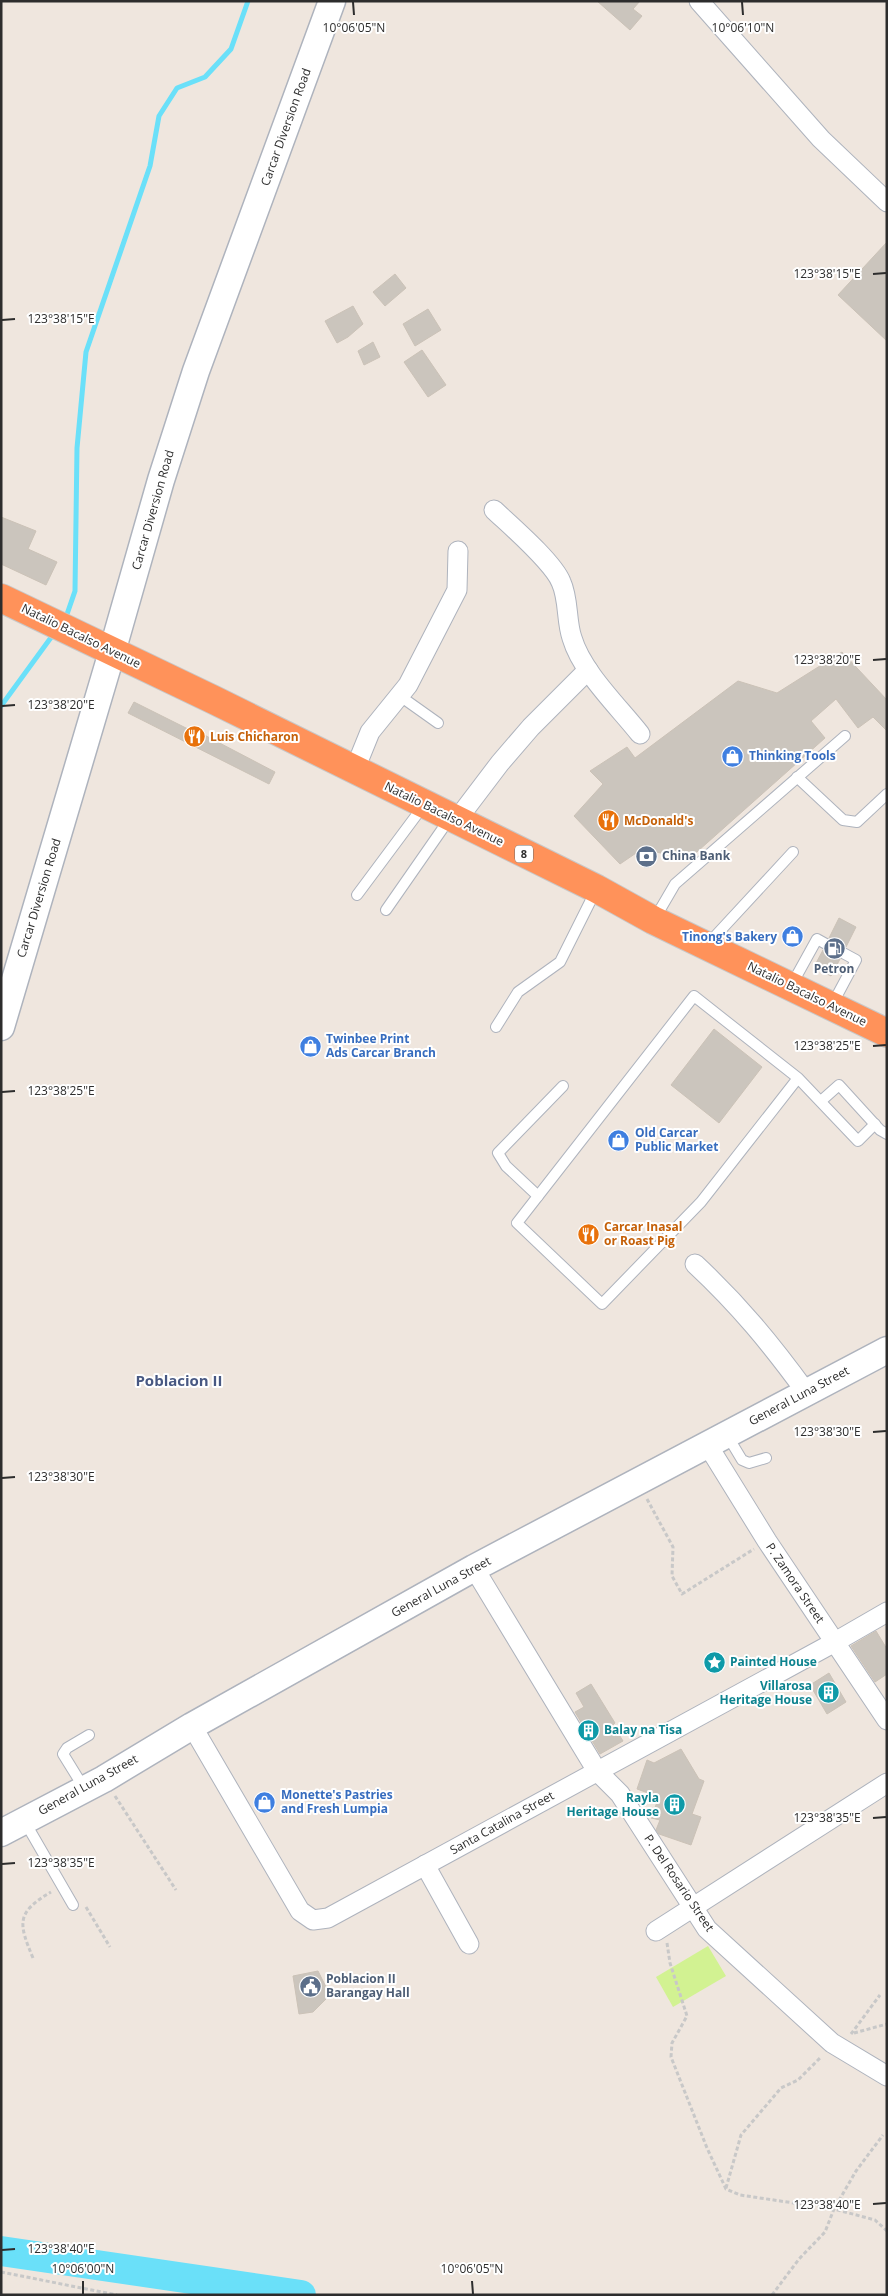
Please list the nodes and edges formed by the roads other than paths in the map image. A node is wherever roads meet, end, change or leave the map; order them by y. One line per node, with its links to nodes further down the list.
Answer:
1 (332, 1): 7 (main road, Carcar Diversion Road)
2 (699, 1): 3 (street)
3 (887, 202)
4 (494, 510): 8 (street)
5 (458, 551): 9 (street)
6 (1, 598): 7 (highway, Natalio Bacalso Avenue / 8)
7 (112, 652): 13 (highway, Natalio Bacalso Avenue / 8); 28 (main road, Carcar Diversion Road)
8 (588, 670): 11 (street); 17 (street)
9 (400, 696): 10 (lane); 13 (street)
10 (438, 723)
11 (640, 734)
12 (845, 736): 14 (lane)
13 (355, 769): 16 (highway, Natalio Bacalso Avenue / 8)
14 (796, 777): 15 (lane); 22 (lane)
15 (887, 794)
16 (424, 805): 17 (highway, Natalio Bacalso Avenue / 8); 20 (lane)
17 (453, 820): 19 (highway, Natalio Bacalso Avenue / 8); 21 (lane)
18 (793, 852): 24 (lane)
19 (596, 889): 22 (highway, Natalio Bacalso Avenue / 8); 29 (lane)
20 (357, 895)
21 (386, 910)
22 (653, 920): 24 (highway, Natalio Bacalso Avenue / 8)
23 (826, 944): 26 (lane)
24 (706, 946): 26 (highway, Natalio Bacalso Avenue / 8)
25 (842, 953): 27 (lane)
26 (791, 986): 27 (highway, Natalio Bacalso Avenue / 8)
27 (831, 1006): 30 (highway, Natalio Bacalso Avenue / 8)
28 (1, 1027)
29 (496, 1027)
30 (887, 1033)
31 (798, 1078): 33 (lane); 36 (lane); 36 (lane)
32 (563, 1086): 36 (lane)
33 (821, 1101): 34 (lane); 34 (lane)
34 (875, 1124): 35 (lane)
35 (887, 1134)
36 (538, 1196)
37 (695, 1264): 39 (street)
38 (887, 1350): 39 (main road, General Luna Street)
39 (806, 1392): 40 (main road, General Luna Street)
40 (717, 1439): 41 (lane); 42 (main road, General Luna Street); 44 (street, P. Zamora Street)
41 (766, 1458)
42 (474, 1568): 46 (main road, General Luna Street); 48 (street, P. Del Rosario Street)
43 (887, 1612): 44 (street, Santa Catalina Street)
44 (835, 1642): 45 (street, P. Zamora Street); 48 (street, Santa Catalina Street)
45 (887, 1720)
46 (192, 1726): 50 (main road, General Luna Street); 53 (street, Santa Catalina Street)
47 (89, 1735): 50 (lane)
48 (597, 1771): 53 (street, Santa Catalina Street); 55 (street, P. Del Rosario Street)
49 (887, 1783): 55 (street)
50 (94, 1784): 51 (main road, General Luna Street)
51 (24, 1821): 52 (main road, General Luna Street); 54 (lane)
52 (1, 1833)
53 (425, 1865): 57 (street)
54 (73, 1905)
55 (693, 1909): 56 (street); 58 (street, P. Del Rosario Street)
56 (661, 1928)
57 (469, 1944)
58 (887, 2076)

